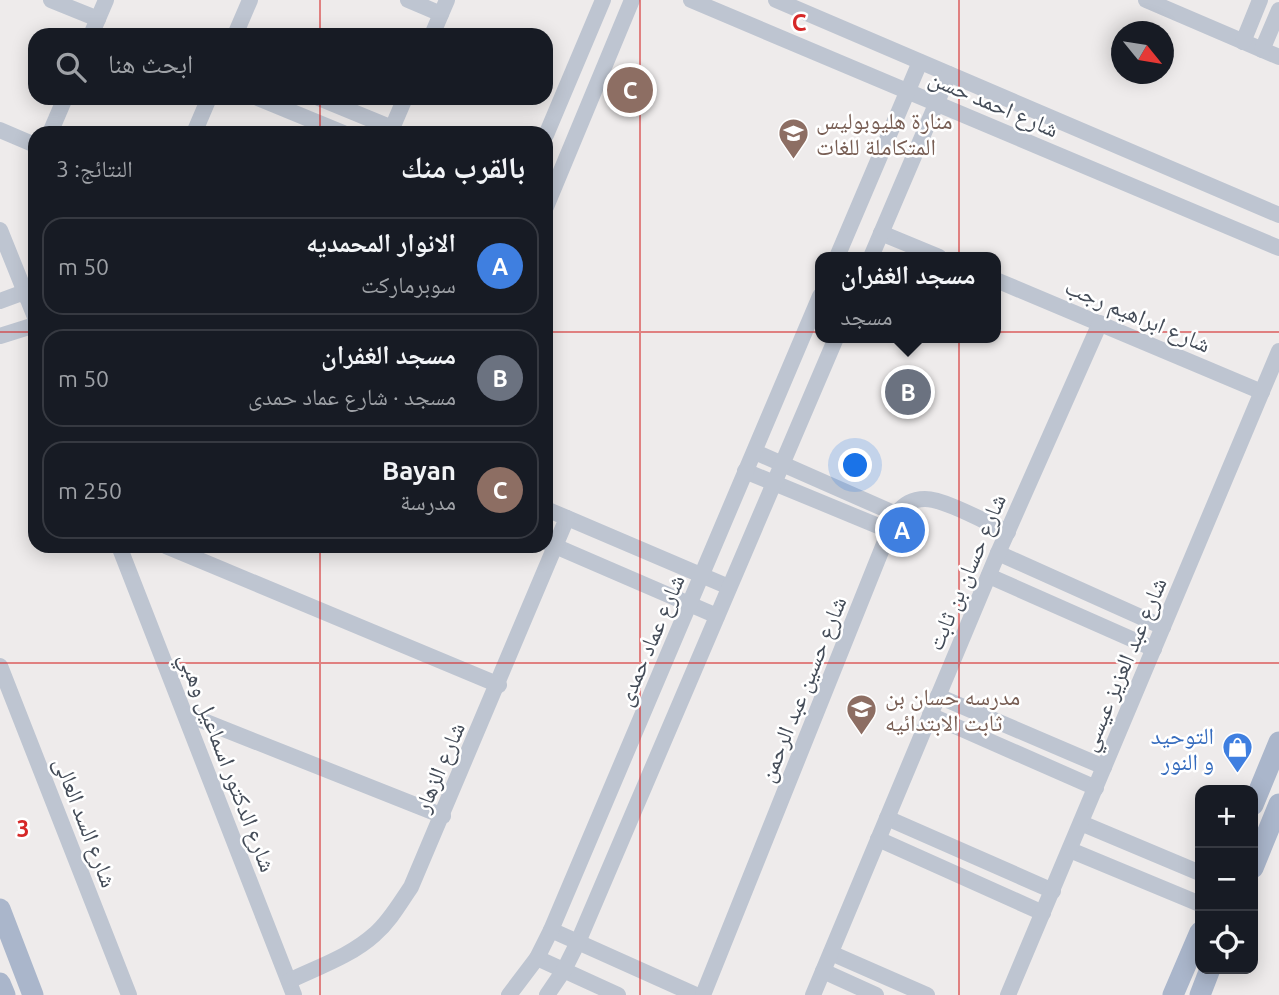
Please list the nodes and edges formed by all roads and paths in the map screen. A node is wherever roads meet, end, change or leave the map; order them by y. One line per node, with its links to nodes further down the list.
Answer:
1 (51, 0): 13 (street)
2 (106, 0): 13 (street)
3 (250, 0): 15 (street)
4 (408, 0): 11 (street)
5 (603, 0): 34 (street)
6 (632, 0): 37 (street)
7 (691, 0): 22 (street, شارع احمد حسن)
8 (1146, 0): 17 (street)
9 (1261, 0): 17 (street)
10 (782, 1): 20 (street, شارع احمد حسن)
11 (444, 7): 16 (street)
12 (1279, 10): 18 (street)
13 (98, 19): 14 (street)
14 (94, 28)
15 (238, 28)
16 (435, 28)
17 (1243, 42): 18 (street)
18 (1262, 50): 19 (street)
19 (1279, 57)
20 (920, 62): 21 (street, شارع احمد حسن); 22 (street)
21 (949, 74): 23 (street); 38 (street, شارع احمد حسن)
22 (907, 92): 23 (street, شارع احمد حسن); 42 (street)
23 (936, 104): 40 (street); 41 (street, شارع احمد حسن)
24 (62, 105): 29 (street)
25 (206, 105): 30 (street)
26 (275, 105): 31 (street)
27 (334, 105): 32 (street)
28 (402, 105): 33 (street)
29 (53, 126)
30 (197, 126)
31 (326, 126)
32 (380, 126)
33 (393, 126)
34 (550, 126)
35 (0, 130): 36 (street)
36 (28, 142)
37 (553, 190)
38 (1279, 215)
39 (0, 230): 46 (street)
40 (881, 233): 43 (street); 44 (street)
41 (1279, 248)
42 (839, 252)
43 (872, 252)
44 (927, 252)
45 (1001, 282): 50 (street, شارع ابراهيم رجب)
46 (28, 289)
47 (28, 295): 48 (street)
48 (0, 301)
49 (815, 310): 56 (street, شارع عماد حمدى)
50 (1100, 323): 55 (street, شارع ابراهيم رجب); 64 (street, شارع حسان بن ثابت)
51 (28, 327): 52 (street)
52 (0, 336)
53 (834, 343): 57 (street)
54 (1279, 351): 55 (street, شارع عبد العزيز عيسي)
55 (1262, 392): 76 (street, شارع عبد العزيز عيسي)
56 (755, 452): 57 (street); 58 (street, شارع عماد حمدى)
57 (782, 464): 59 (street); 61 (street)
58 (746, 471): 59 (street); 71 (street, شارع عماد حمدى)
59 (774, 482): 63 (street); 73 (street)
60 (553, 512): 62 (street)
61 (897, 514): 63 (street, شارع حسين عبد الرحمن); 64 (street)
62 (568, 519): 65 (street, شارع الزهار); 71 (street)
63 (888, 530): 116 (street, شارع حسين عبد الرحمن)
64 (1007, 532): 70 (street, شارع حسان بن ثابت)
65 (553, 541)
66 (553, 545): 74 (street)
67 (122, 553): 81 (street, شارع الدكتور اسماعيل وهبي)
68 (183, 553): 79 (street)
69 (548, 553): 79 (street, شارع الزهار)
70 (998, 553): 72 (street, شارع حسان بن ثابت); 76 (street)
71 (702, 575): 73 (street); 74 (street, شارع عماد حمدى)
72 (989, 576): 77 (street); 80 (street, شارع حسان بن ثابت)
73 (729, 587): 75 (street)
74 (690, 604): 75 (street); 99 (street, شارع عماد حمدى)
75 (717, 616): 100 (street)
76 (1163, 627): 77 (street, شارع عبد العزيز عيسي)
77 (1154, 649): 84 (street, شارع عبد العزيز عيسي)
78 (0, 666): 111 (street, شارع السد العالى)
79 (499, 685): 88 (street, شارع الزهار)
80 (938, 696): 82 (street, شارع حسان بن ثابت); 84 (street)
81 (186, 715): 88 (street); 108 (street, شارع الدكتور اسماعيل وهبي)
82 (930, 715): 85 (street); 89 (street, شارع حسان بن ثابت)
83 (1279, 742): 86 (main road)
84 (1104, 767): 85 (street, شارع عبد العزيز عيسي)
85 (1096, 788): 90 (street, شارع عبد العزيز عيسي)
86 (1258, 793)
87 (1279, 804): 93 (main road)
88 (443, 816): 108 (street, شارع الزهار)
89 (887, 818): 91 (street, شارع حسان بن ثابت); 95 (street)
90 (1081, 823): 92 (street, شارع عبد العزيز عيسي); 94 (street)
91 (878, 839): 98 (street); 102 (street, شارع حسان بن ثابت)
92 (1070, 850): 95 (street, شارع عبد العزيز عيسي); 96 (street)
93 (1258, 856)
94 (1195, 871)
95 (1053, 891): 98 (street, شارع عبد العزيز عيسي)
96 (1195, 902)
97 (0, 909): 110 (main road)
98 (1044, 913): 120 (street, شارع عبد العزيز عيسي)
99 (551, 930): 100 (street); 103 (street, شارع عماد حمدى)
100 (578, 942): 104 (street); 115 (street)
101 (1195, 944): 121 (main road)
102 (831, 953): 105 (street, شارع حسان بن ثابت); 119 (street)
103 (537, 958): 104 (street); 112 (street, شارع عماد حمدى)
104 (564, 970): 113 (street); 114 (street)
105 (823, 971): 117 (street, شارع حسان بن ثابت); 118 (street)
106 (1208, 974): 122 (main road)
107 (0, 983): 109 (main road)
108 (292, 988)
109 (5, 995)
110 (33, 995)
111 (129, 995)
112 (509, 995)
113 (548, 995)
114 (618, 995)
115 (696, 995)
116 (703, 995)
117 (813, 995)
118 (876, 995)
119 (927, 995)
120 (1008, 995)
121 (1173, 995)
122 (1200, 995)

